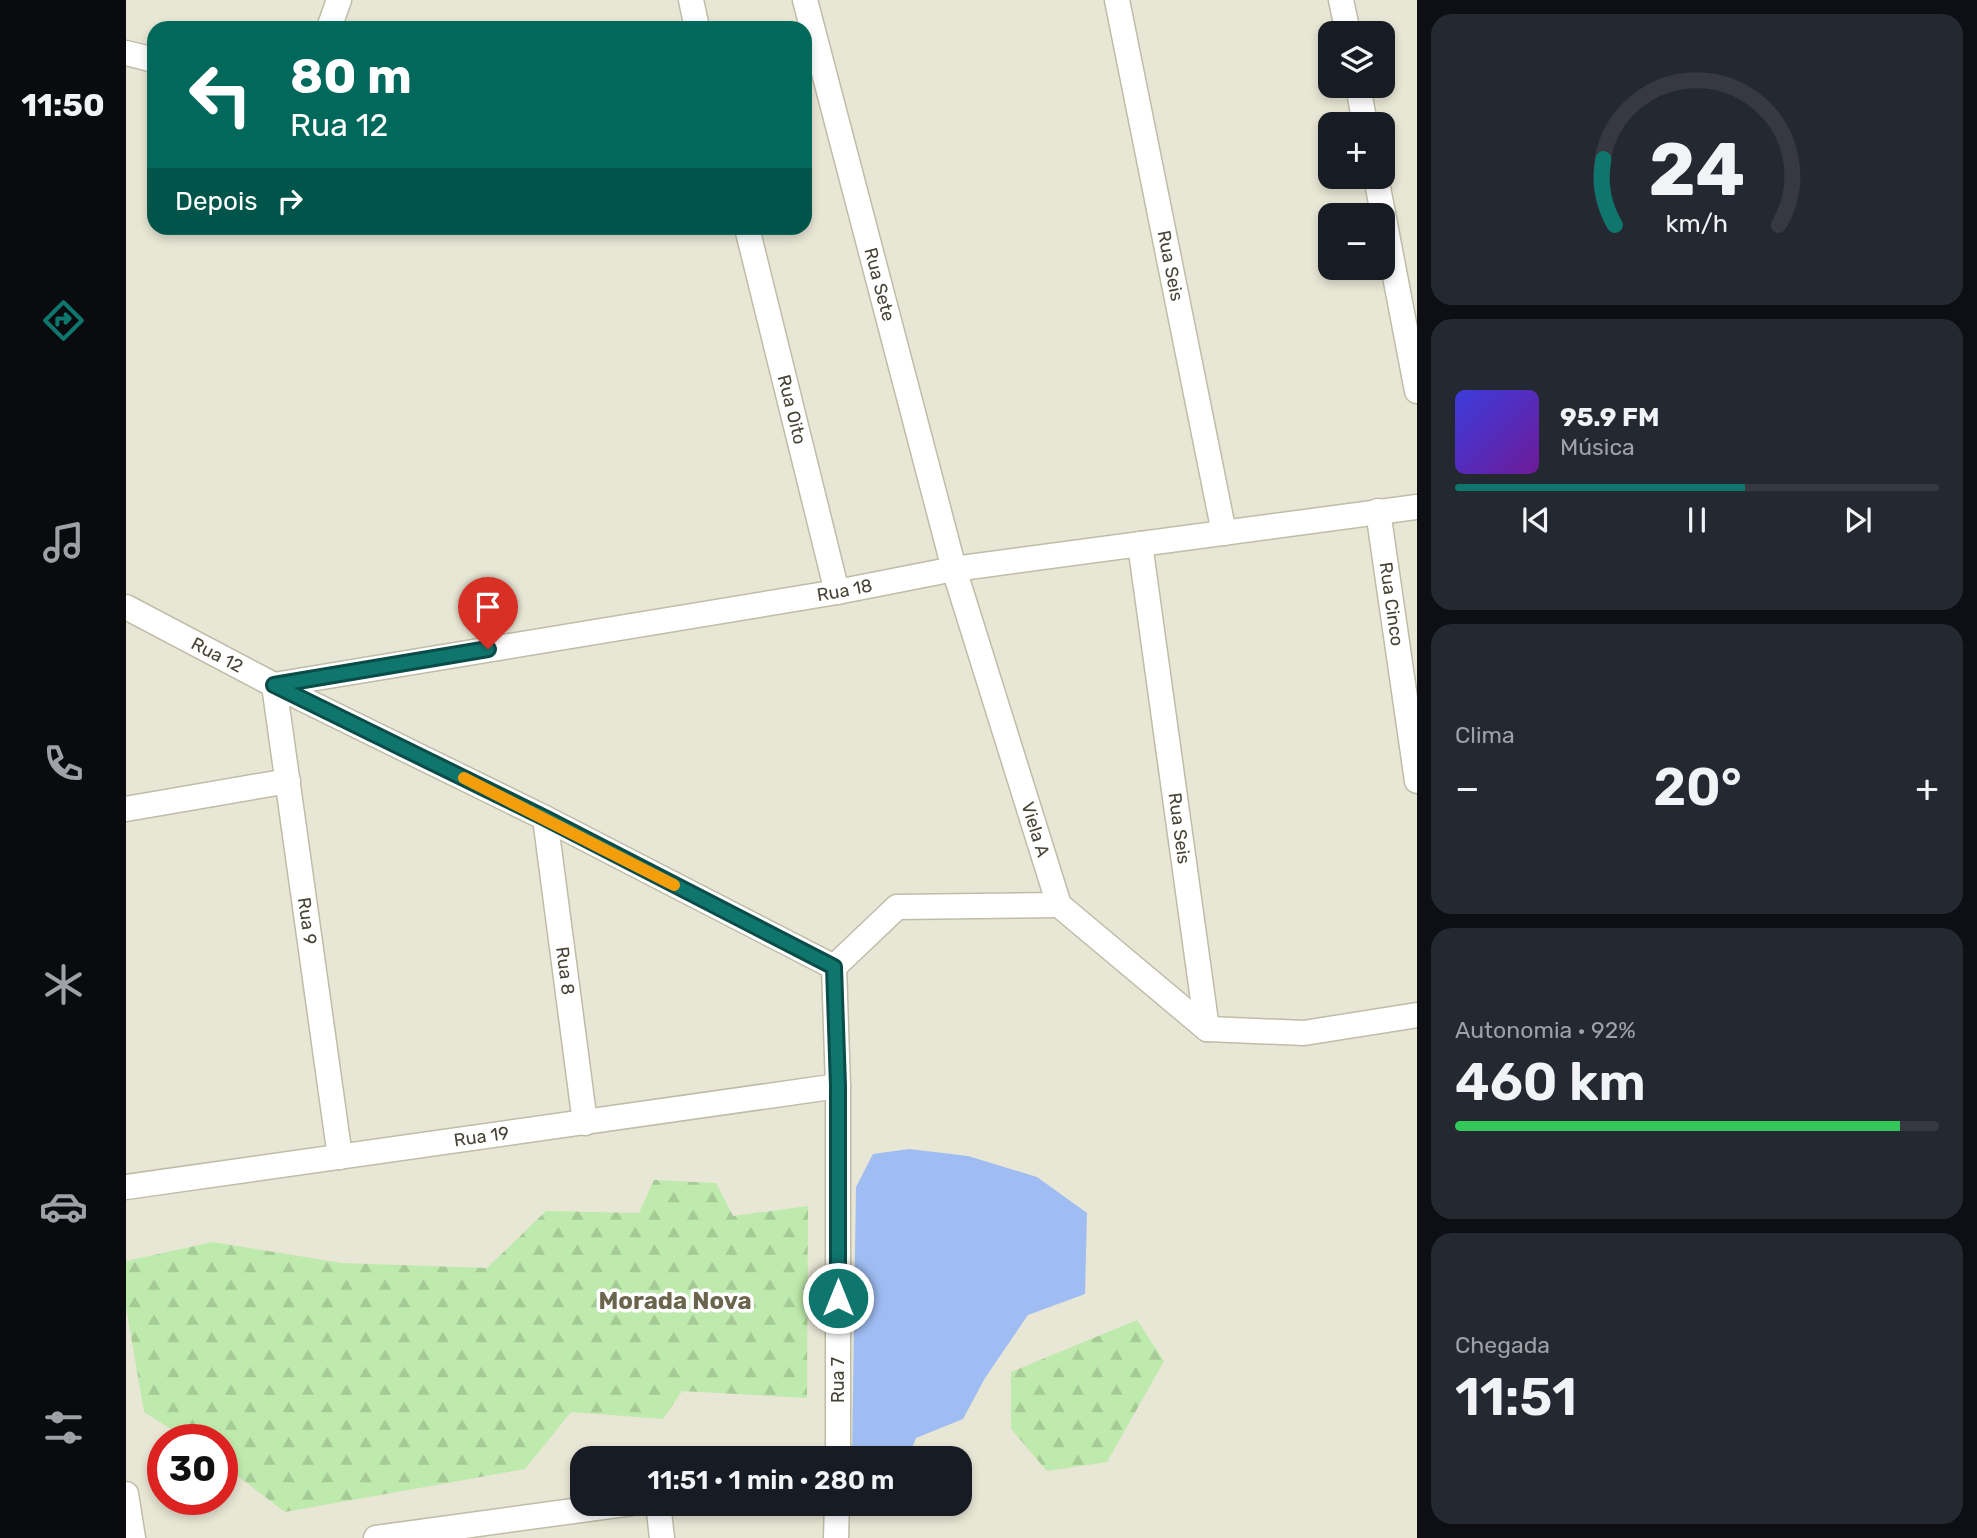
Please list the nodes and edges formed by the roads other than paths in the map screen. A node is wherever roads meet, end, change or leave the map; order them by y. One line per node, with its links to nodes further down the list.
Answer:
1 (339, 0): 6 (street)
2 (691, 0): 7 (street)
3 (805, 0): 8 (street, Rua Sete)
4 (1117, 0): 18 (street, Rua Seis)
5 (1341, 0): 9 (street)
6 (332, 21)
7 (696, 21)
8 (810, 21)
9 (1345, 21)
10 (812, 27): 20 (street, Rua Sete)
11 (126, 52): 12 (street)
12 (147, 58)
13 (1378, 189): 15 (street)
14 (749, 235): 21 (street, Rua Oito)
15 (1417, 391)
16 (1417, 506): 17 (street, Rua 18)
17 (1378, 512): 18 (street, Rua 18); 25 (street, Rua Cinco)
18 (1224, 533): 19 (street, Rua 18)
19 (1140, 544): 20 (street, Rua 18); 31 (street, Rua Seis)
20 (954, 569): 21 (street, Rua 18); 28 (street, Viela A)
21 (837, 592): 23 (street, Rua 18)
22 (126, 607): 23 (street, Rua 12)
23 (274, 685): 24 (street, Rua 9); 27 (street, Rua 12)
24 (288, 781): 26 (street); 34 (street, Rua 9)
25 (1417, 781)
26 (126, 809)
27 (545, 818): 29 (street, Rua 12); 33 (street, Rua 8)
28 (1059, 905): 29 (street); 31 (street)
29 (834, 967): 32 (street, Rua 7)
30 (1417, 1015): 31 (street)
31 (1207, 1029)
32 (838, 1086): 33 (street, Rua 19); 36 (street, Rua 7)
33 (585, 1123): 34 (street, Rua 19)
34 (340, 1157): 35 (street, Rua 19)
35 (126, 1187)
36 (838, 1446)
37 (126, 1494): 41 (street)
38 (570, 1512): 42 (street)
39 (659, 1516): 43 (street)
40 (837, 1516): 44 (street)
41 (133, 1538)
42 (381, 1538)
43 (662, 1538)
44 (836, 1538)

